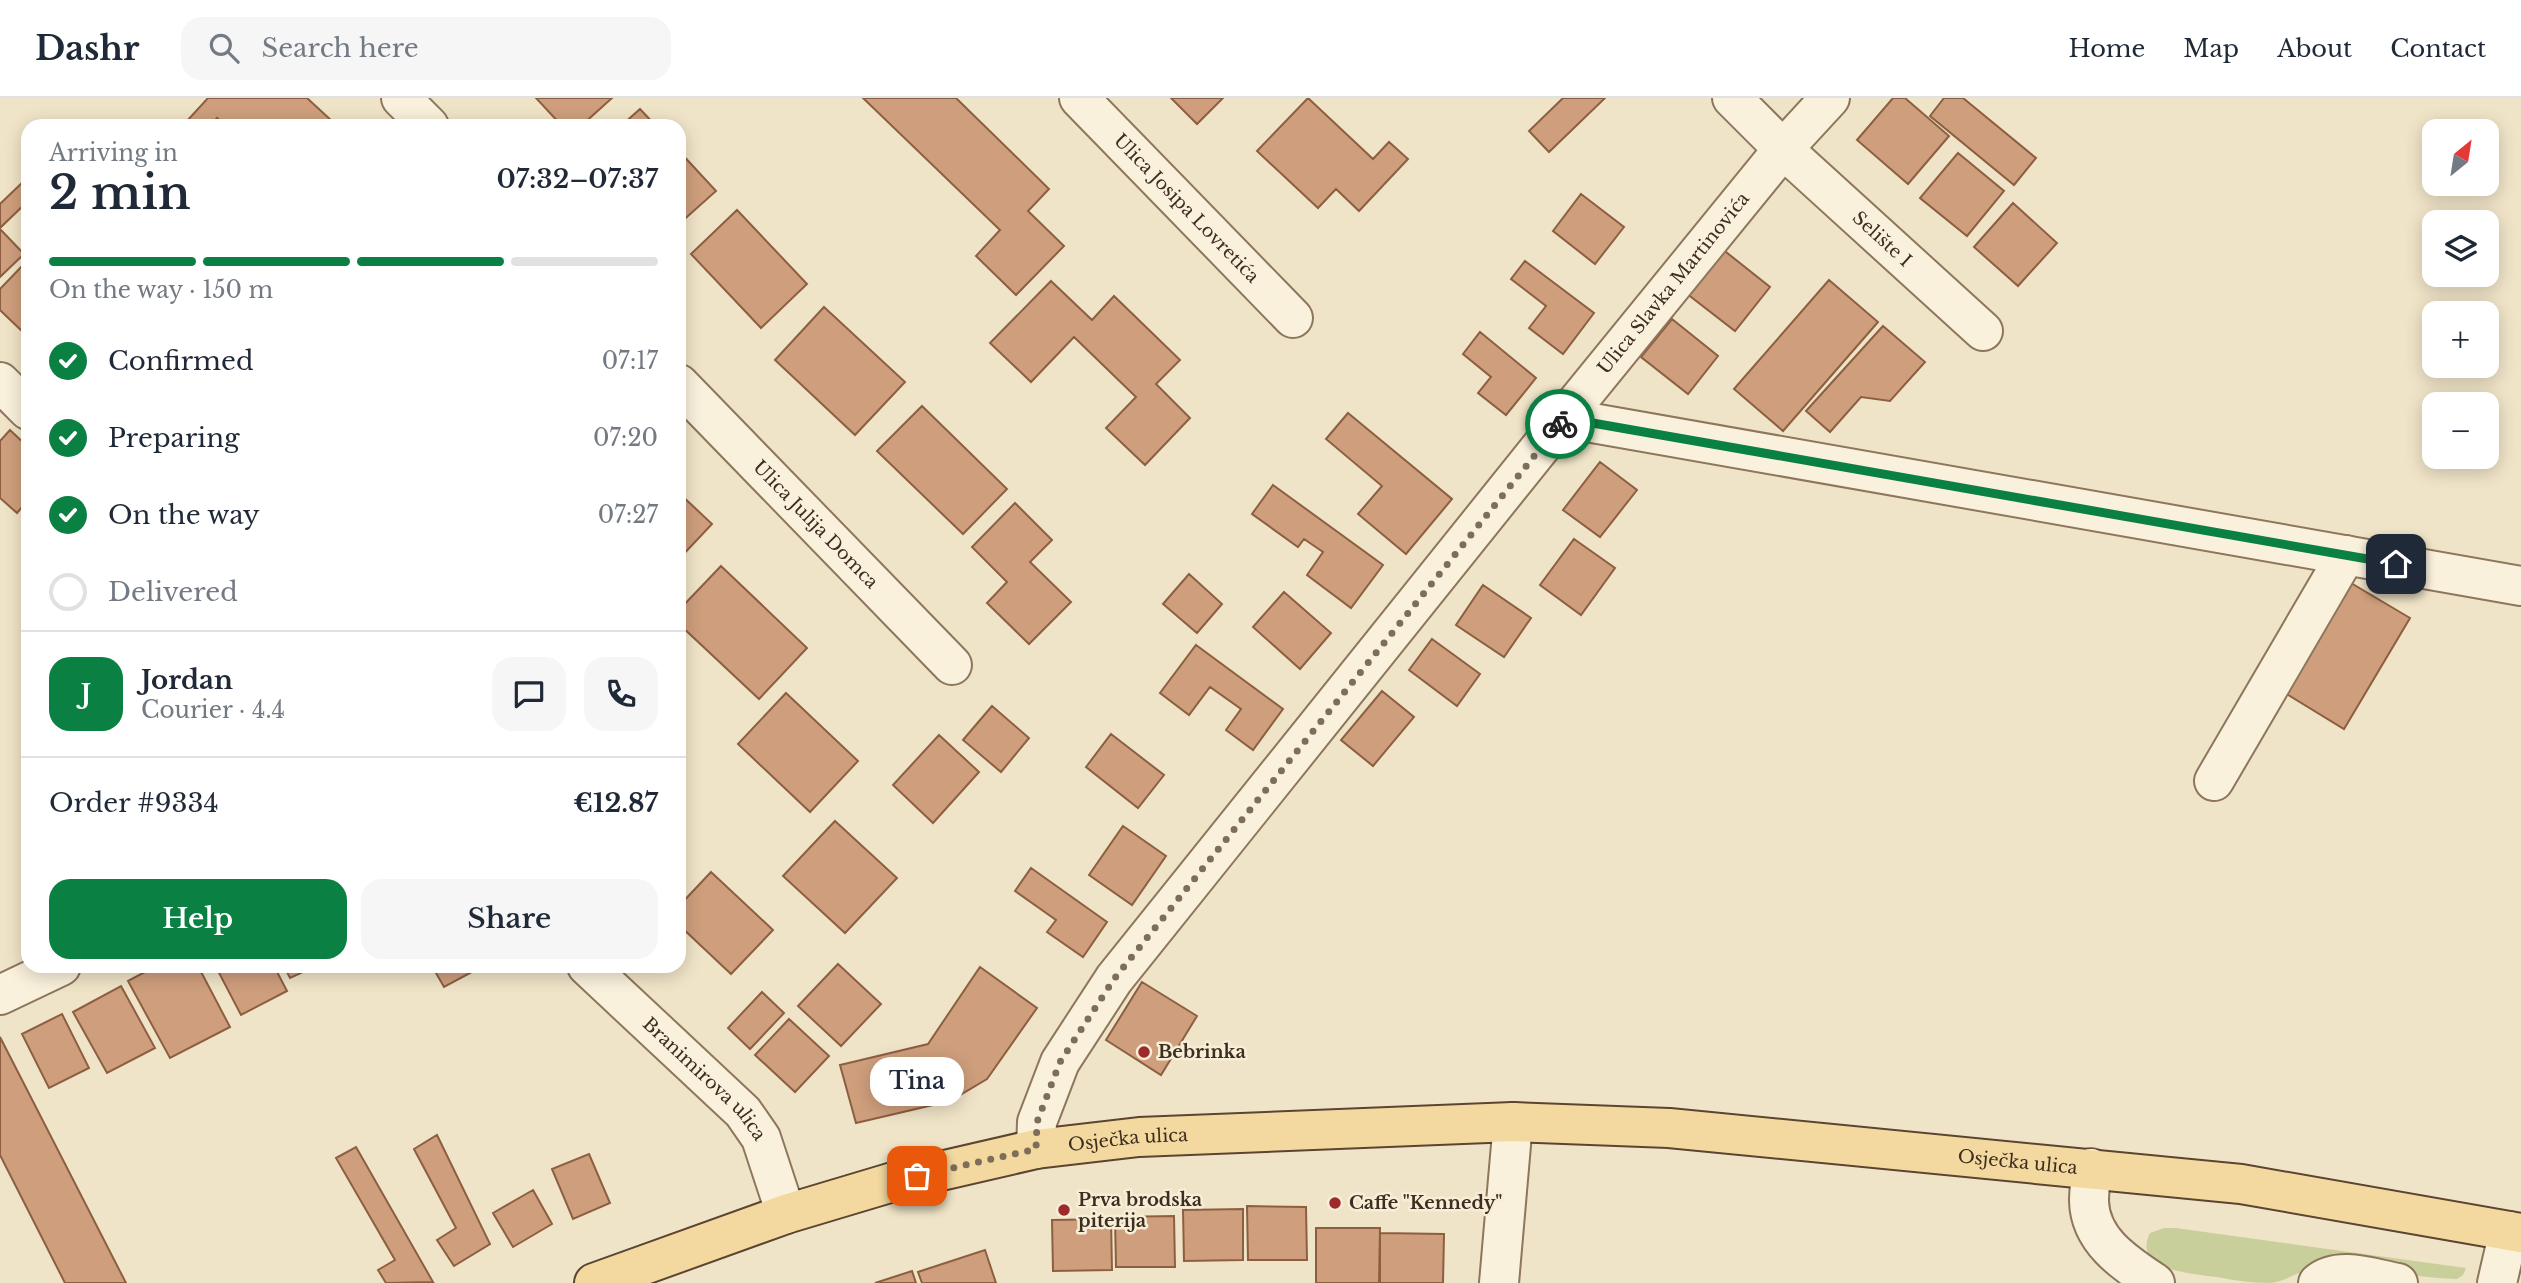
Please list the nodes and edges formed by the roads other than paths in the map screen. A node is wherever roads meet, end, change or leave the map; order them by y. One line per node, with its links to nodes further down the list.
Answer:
1 (401, 98): 5 (street)
2 (1079, 98): 7 (street, Ulica Josipa Lovretića)
3 (1732, 98): 6 (street, Selište I)
4 (1830, 98): 6 (street, Ulica Slavka Martinovića)
5 (422, 119)
6 (1783, 149): 8 (street, Selište I); 12 (street, Ulica Slavka Martinovića)
7 (1293, 318)
8 (1983, 331)
9 (0, 382): 11 (street)
10 (686, 391): 15 (street, Ulica Julija Domca)
11 (21, 403)
12 (1564, 418): 13 (street); 21 (street, Ulica Slavka Martinovića)
13 (2346, 555): 14 (street); 16 (street)
14 (2521, 586)
15 (952, 665)
16 (2214, 781)
17 (46, 973): 19 (street)
18 (594, 973): 23 (street, Branimirova ulica)
19 (0, 995)
20 (1513, 1122): 21 (main road, Osječka ulica); 22 (main road, Osječka ulica); 28 (street)
21 (1036, 1149): 23 (main road, Osječka ulica)
22 (2091, 1168): 24 (main road, Osječka ulica); 25 (street)
23 (786, 1214): 27 (main road, Osječka ulica)
24 (2515, 1232): 30 (street)
25 (2136, 1276)
26 (2321, 1281): 29 (street)
27 (594, 1283)
28 (1499, 1283)
29 (2398, 1283)
30 (2497, 1283)

